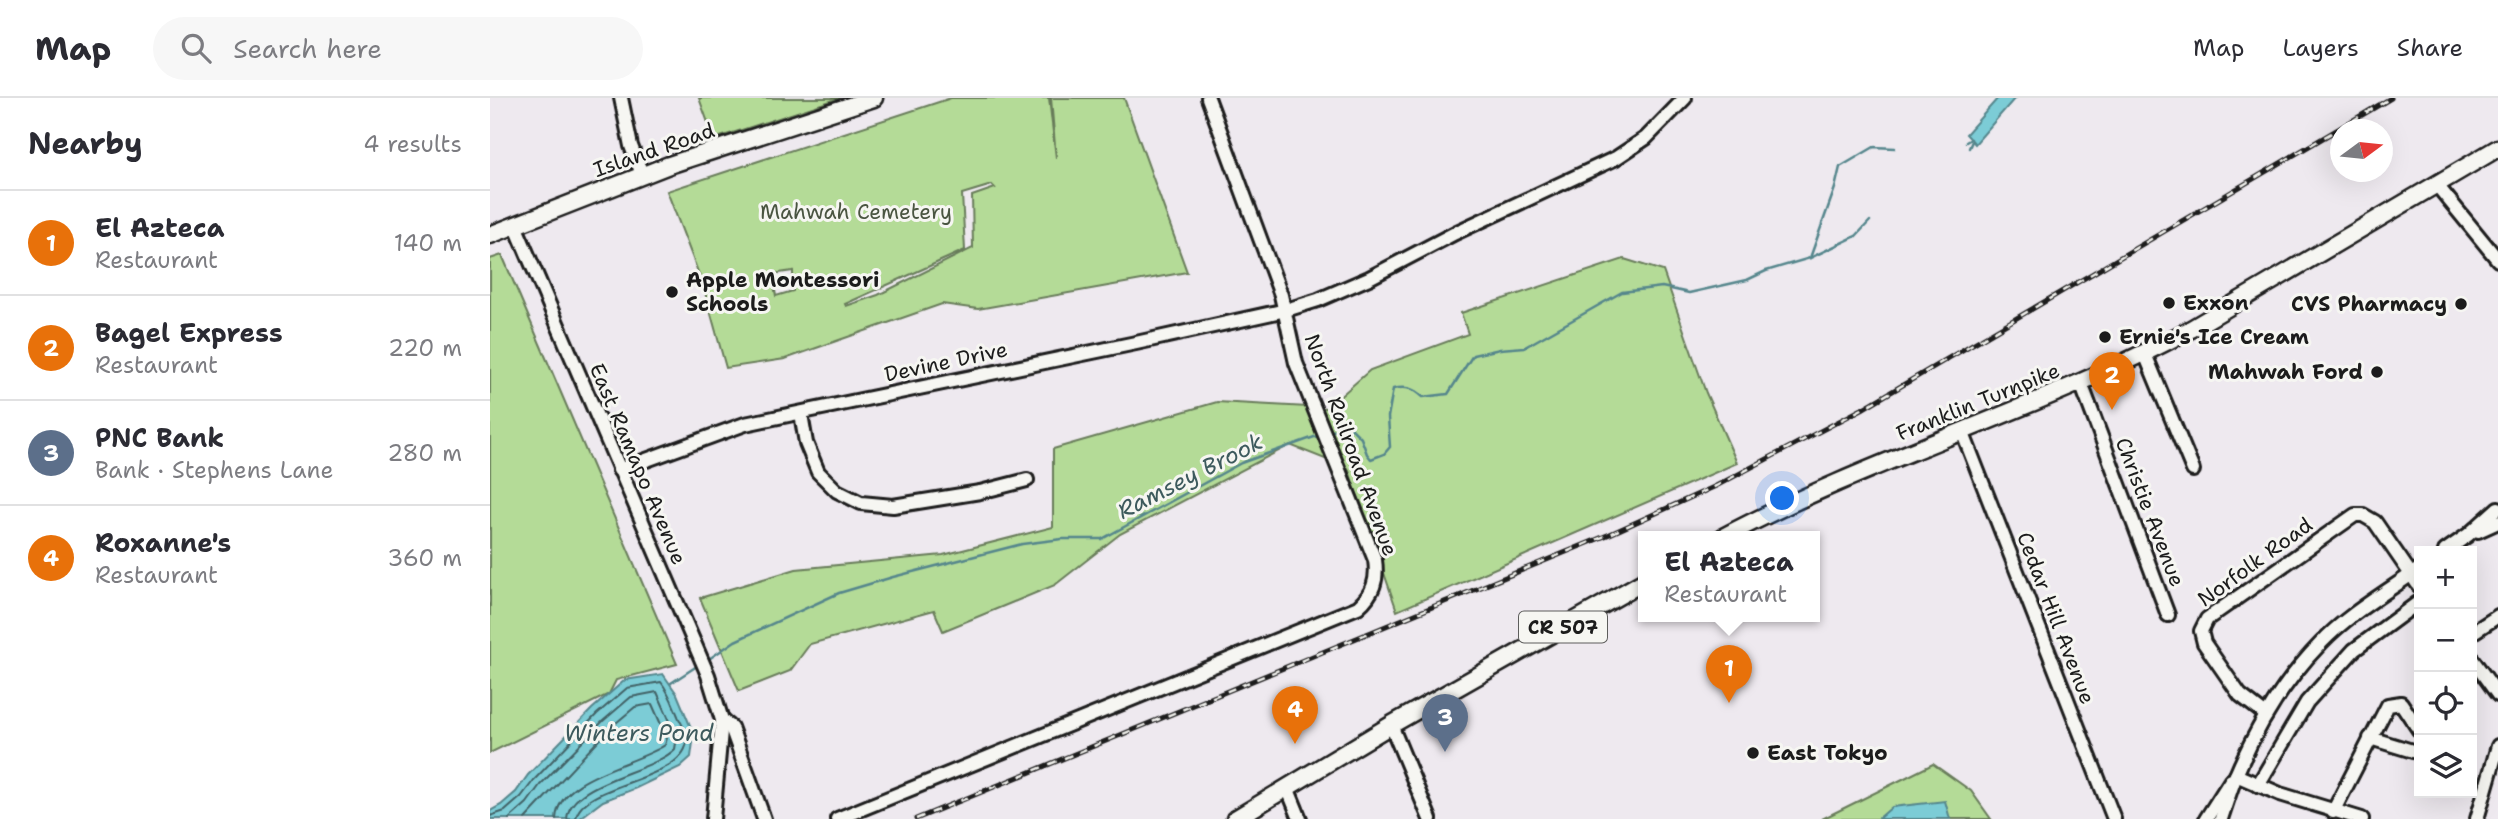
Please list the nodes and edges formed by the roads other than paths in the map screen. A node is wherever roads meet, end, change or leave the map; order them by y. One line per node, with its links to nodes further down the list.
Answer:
1 (621, 98): 6 (street)
2 (874, 98): 6 (main road, Island Road)
3 (1208, 98): 11 (street)
4 (1685, 98): 11 (street, North Railroad Avenue)
5 (2498, 148): 7 (main road, Franklin Turnpike)
6 (642, 174): 8 (main road, Island Road)
7 (2436, 184): 10 (street); 12 (main road, Franklin Turnpike)
8 (515, 225): 9 (main road, Island Road); 16 (street, East Ramapo Avenue)
9 (490, 235)
10 (2498, 260)
11 (1286, 310): 14 (street, Devine Drive); 46 (street, North Railroad Avenue)
12 (2145, 354): 13 (main road, Franklin Turnpike); 17 (street)
13 (2081, 383): 15 (main road, Franklin Turnpike); 28 (street, Christie Avenue)
14 (802, 414): 16 (street, Devine Drive); 18 (street)
15 (1962, 430): 21 (main road, Franklin Turnpike); 50 (street, Cedar Hill Avenue)
16 (620, 470): 34 (street, East Ramapo Avenue)
17 (2193, 470)
18 (1027, 480)
19 (2498, 508): 22 (street)
20 (2498, 522): 22 (street)
21 (1735, 531)
22 (2468, 535): 23 (street)
23 (2452, 546)
24 (2414, 571): 33 (street, Norfolk Road)
25 (2414, 573): 33 (street)
26 (1638, 585): 36 (main road, CR 507)
27 (2414, 605): 41 (street)
28 (2168, 615)
29 (2498, 616): 30 (street)
30 (2477, 630)
31 (2477, 666): 32 (street)
32 (2498, 695)
33 (2266, 715): 40 (street)
34 (722, 720): 44 (street); 45 (street)
35 (2414, 722): 37 (street)
36 (1391, 725): 42 (main road, CR 507); 49 (street)
37 (2370, 738): 39 (street); 43 (street)
38 (2498, 746): 54 (street)
39 (2414, 751)
40 (2236, 775): 41 (street); 51 (street); 52 (street)
41 (2258, 785): 43 (street)
42 (1287, 788): 47 (main road, CR 507); 48 (street)
43 (2333, 812): 53 (street)
44 (713, 819)
45 (764, 819)
46 (838, 819)
47 (1235, 819)
48 (1300, 819)
49 (1430, 819)
50 (2114, 819)
51 (2206, 819)
52 (2221, 819)
53 (2362, 819)
54 (2477, 819)

